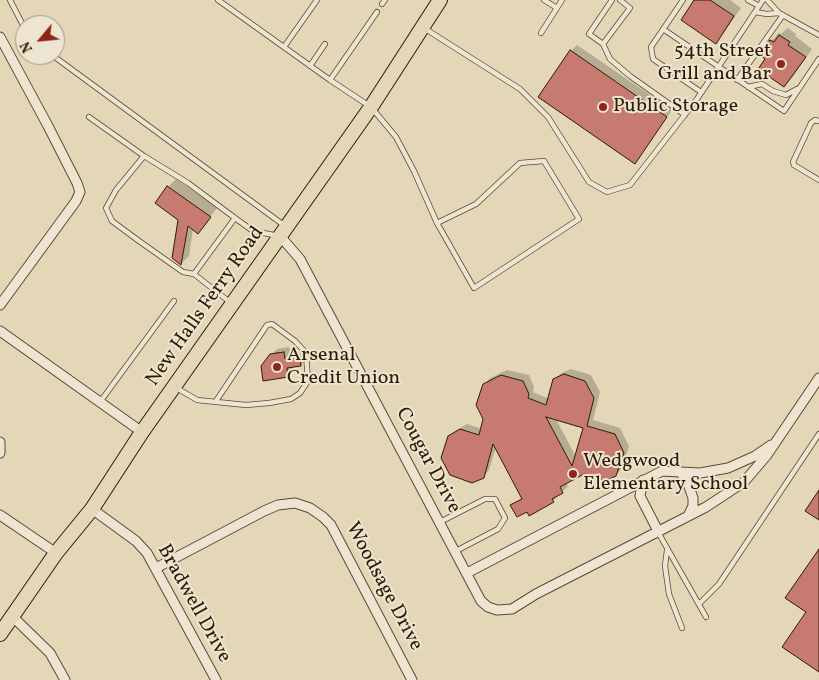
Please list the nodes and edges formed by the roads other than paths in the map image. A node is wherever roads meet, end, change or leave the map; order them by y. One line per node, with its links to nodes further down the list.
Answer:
1 (10, 0): 18 (lane)
2 (218, 0): 26 (lane)
3 (317, 0): 26 (lane)
4 (544, 0): 14 (lane)
5 (562, 0): 14 (lane)
6 (612, 0): 25 (lane)
7 (620, 0): 25 (lane)
8 (683, 0): 20 (lane)
9 (748, 0): 13 (lane)
10 (763, 0): 13 (lane)
11 (767, 0): 17 (lane)
12 (435, 6): 19 (main road, New Halls Ferry Road)
13 (759, 6): 16 (lane)
14 (557, 8): 21 (lane)
15 (377, 12): 31 (lane)
16 (755, 12): 17 (lane); 30 (lane)
17 (781, 14): 22 (lane); 32 (lane)
18 (18, 15)
19 (423, 27): 36 (main road, New Halls Ferry Road); 37 (lane)
20 (663, 29): 30 (lane); 35 (lane)
21 (541, 33)
22 (819, 35)
23 (0, 37): 48 (street)
24 (325, 44): 29 (lane)
25 (603, 44): 37 (lane)
26 (284, 47): 29 (lane)
27 (819, 59): 34 (lane)
28 (65, 65): 44 (lane)
29 (310, 66): 31 (lane)
30 (718, 67): 32 (lane); 35 (lane)
31 (330, 80): 36 (lane)
32 (737, 80): 33 (lane)
33 (748, 87): 34 (lane); 34 (lane)
34 (799, 89)
35 (701, 92): 37 (lane)
36 (371, 108): 43 (lane); 44 (main road, New Halls Ferry Road)
37 (685, 114)
38 (89, 117): 40 (lane)
39 (819, 121): 41 (lane)
40 (144, 156): 42 (lane); 45 (lane)
41 (819, 180)
42 (235, 218): 44 (lane); 45 (lane)
43 (437, 224): 43 (lane)
44 (283, 232): 47 (main road, New Halls Ferry Road); 64 (street, Cougar Drive)
45 (194, 274): 47 (lane)
46 (174, 301): 52 (lane)
47 (232, 304): 51 (main road, New Halls Ferry Road)
48 (0, 305)
49 (0, 331): 52 (street)
50 (819, 378): 57 (street, Cougar Drive)
51 (174, 387): 53 (lane); 54 (main road, New Halls Ferry Road)
52 (100, 402): 54 (street)
53 (216, 402): 53 (lane)
54 (142, 432): 61 (main road, New Halls Ferry Road)
55 (819, 434): 71 (lane)
56 (0, 442): 58 (street)
57 (776, 442): 59 (street, Cougar Drive); 63 (street, Cougar Drive)
58 (0, 453)
59 (680, 472): 60 (street, Cougar Drive); 63 (street)
60 (643, 480): 65 (street); 70 (street, Cougar Drive)
61 (92, 508): 68 (main road, New Halls Ferry Road); 69 (street, Bradwell Drive)
62 (0, 515): 68 (street)
63 (688, 516): 65 (street, Cougar Drive)
64 (440, 522): 67 (street, Cougar Drive); 67 (lane)
65 (658, 531): 66 (lane); 70 (street, Cougar Drive)
66 (668, 549): 71 (lane); 74 (lane)
67 (456, 551): 70 (street, Cougar Drive)
68 (56, 553): 72 (main road, New Halls Ferry Road)
69 (156, 568): 77 (street, Bradwell Drive); 78 (street, Woodsage Drive)
70 (467, 573)
71 (698, 604): 73 (lane)
72 (12, 616): 75 (main road, New Halls Ferry Road); 76 (street)
73 (706, 617)
74 (682, 628)
75 (0, 634)
76 (65, 680)
77 (216, 680)
78 (412, 680)

